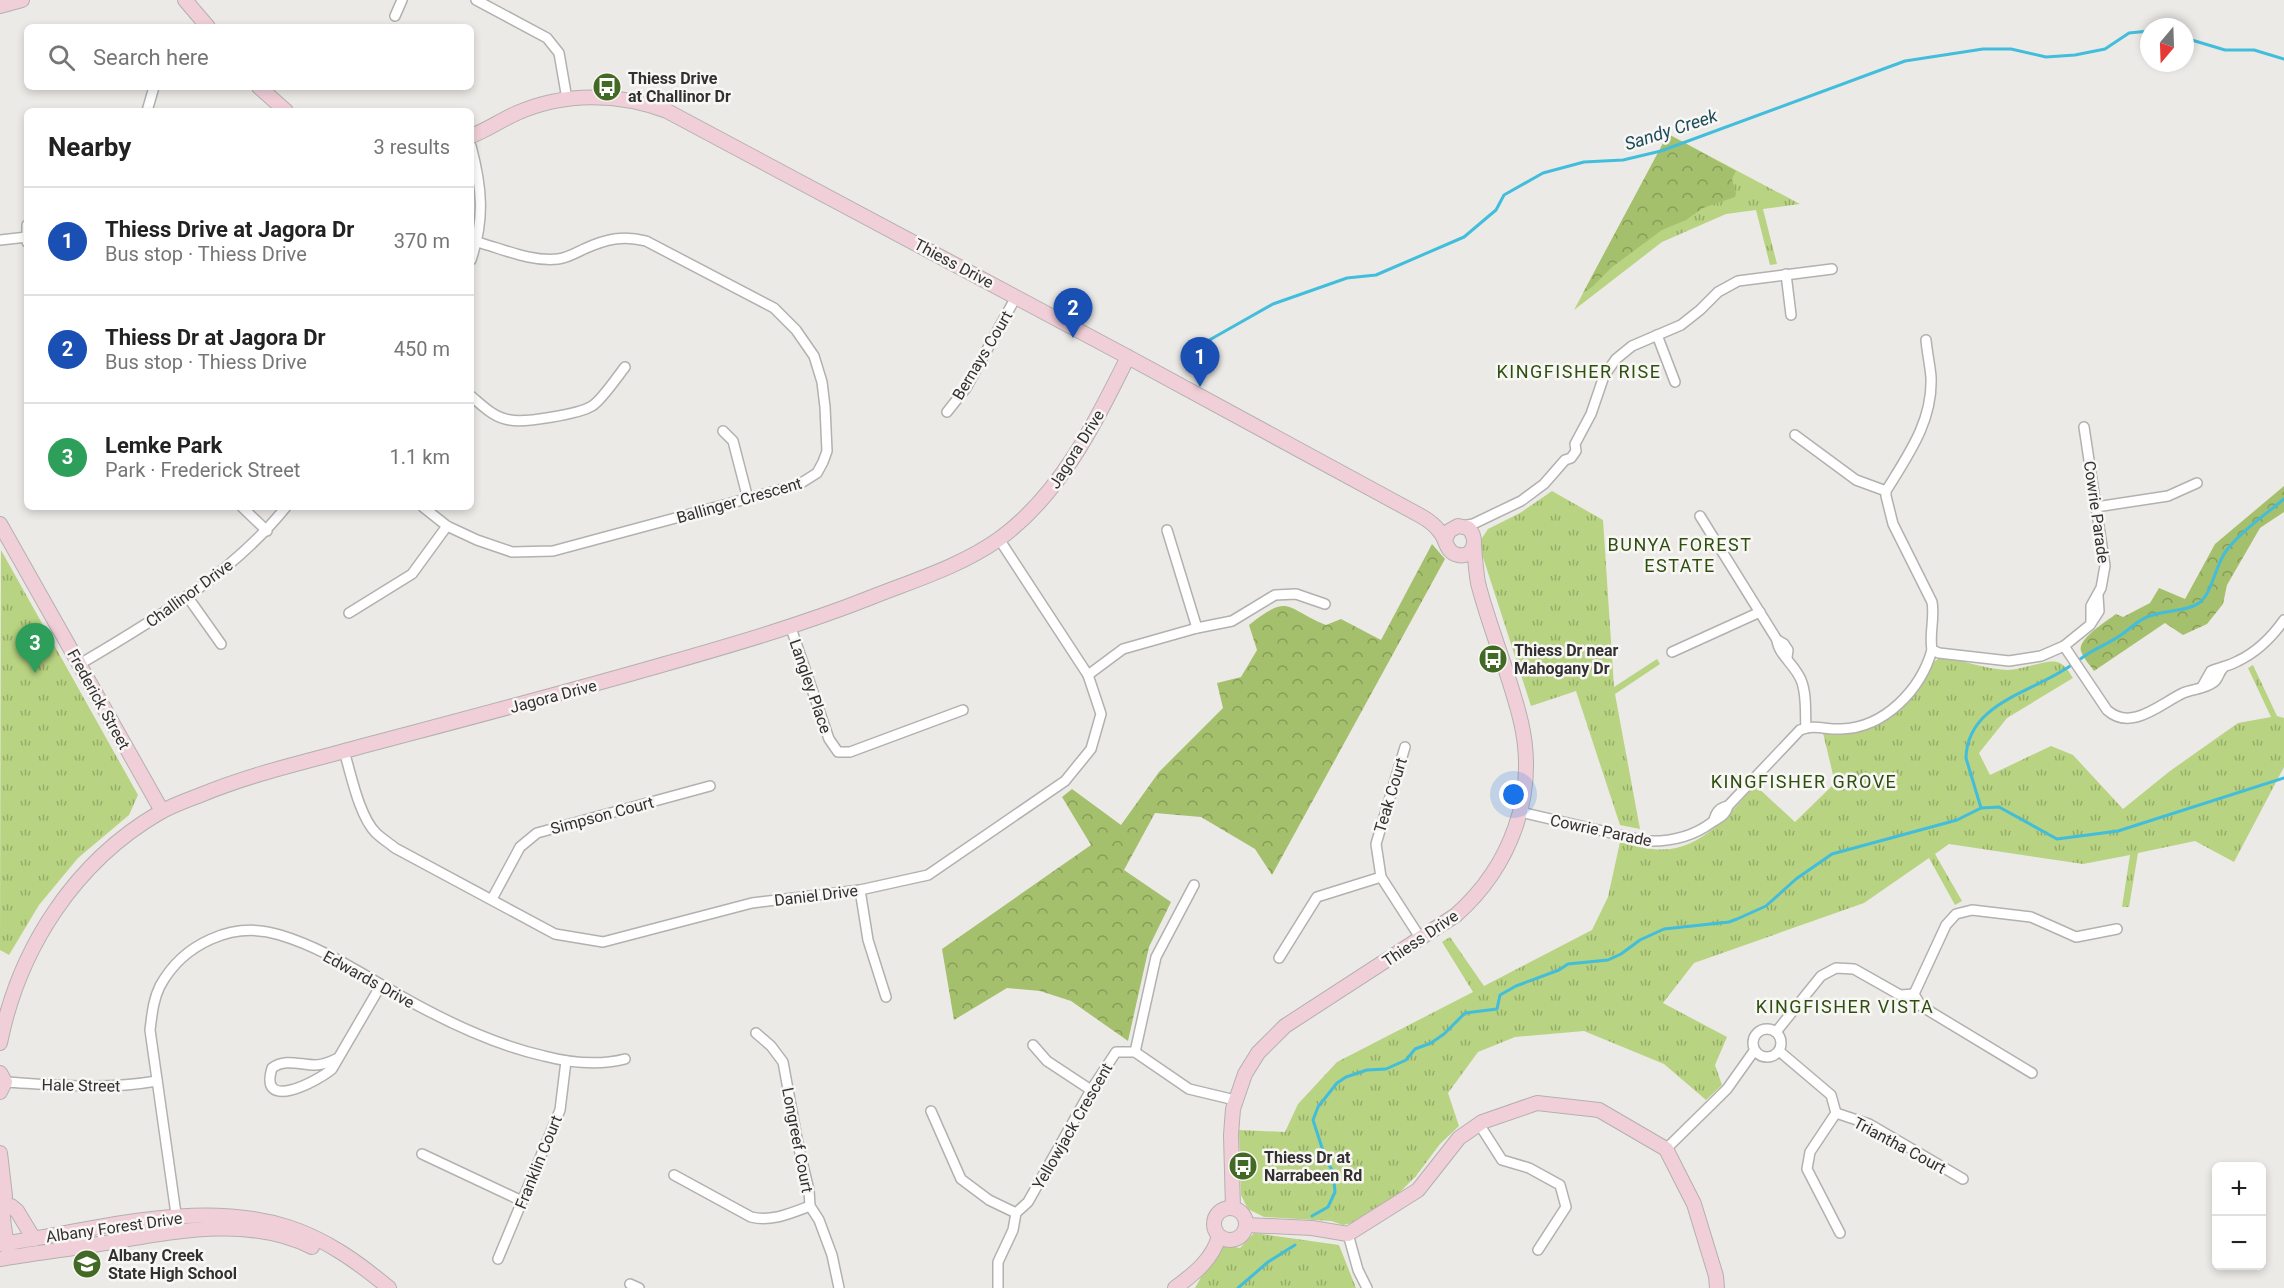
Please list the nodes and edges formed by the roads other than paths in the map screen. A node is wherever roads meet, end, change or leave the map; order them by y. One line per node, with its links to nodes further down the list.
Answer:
1 (22, 0): 5 (street)
2 (185, 0): 7 (street)
3 (402, 0): 6 (street)
4 (476, 0): 10 (street)
5 (0, 6)
6 (394, 16)
7 (205, 24)
8 (153, 90): 11 (street)
9 (262, 90): 12 (street)
10 (567, 99): 13 (street, Thiess Drive); 21 (street, Thiess Drive)
11 (148, 108)
12 (283, 108)
13 (474, 135)
14 (474, 159): 17 (street)
15 (24, 237): 16 (street)
16 (0, 240)
17 (477, 242): 18 (street); 35 (street, Ballinger Crescent)
18 (474, 251)
19 (1832, 268): 20 (street)
20 (1786, 274): 22 (street); 23 (street)
21 (1016, 297): 25 (street, Thiess Drive); 29 (street, Bernays Court)
22 (1791, 315)
23 (1657, 335): 27 (street); 40 (street)
24 (1926, 340): 34 (street)
25 (1128, 357): 41 (street, Thiess Drive); 48 (street, Jagora Drive)
26 (625, 367): 28 (street)
27 (1676, 382)
28 (474, 399)
29 (947, 412)
30 (2084, 427): 36 (street, Cowrie Parade)
31 (723, 431): 35 (street)
32 (1795, 435): 34 (street)
33 (2197, 483): 36 (street)
34 (1886, 491): 62 (street)
35 (748, 499): 44 (street, Ballinger Crescent)
36 (2096, 507): 61 (street, Cowrie Parade)
37 (245, 510): 47 (street)
38 (284, 510): 47 (street, Challinor Drive)
39 (427, 510): 44 (street, Ballinger Crescent)
40 (1493, 515): 45 (street); 50 (street)
41 (1421, 516): 45 (street); 49 (street)
42 (1700, 516): 55 (street)
43 (0, 524): 64 (street, Frederick Street)
44 (447, 526): 56 (street)
45 (1461, 526): 49 (street); 50 (street)
46 (1167, 530): 59 (street)
47 (267, 531): 53 (street, Challinor Drive)
48 (999, 539): 58 (street, Jagora Drive); 65 (street, Daniel Drive)
49 (1445, 540): 51 (street)
50 (1475, 544): 51 (street); 52 (street)
51 (1462, 555): 52 (street)
52 (1478, 581): 72 (street, Thiess Drive)
53 (187, 596): 60 (street); 64 (street, Challinor Drive)
54 (1325, 604): 59 (street)
55 (1760, 612): 63 (street); 67 (street)
56 (350, 613)
57 (2284, 620): 61 (street)
58 (790, 628): 66 (street, Langley Place); 69 (street, Jagora Drive)
59 (1197, 628): 65 (street)
60 (221, 644)
61 (2064, 646): 62 (street, Cowrie Parade)
62 (1932, 650): 67 (street)
63 (1672, 652)
64 (80, 664): 71 (street, Frederick Street)
65 (1088, 675): 75 (street, Daniel Drive)
66 (963, 710)
67 (1806, 728): 72 (street, Cowrie Parade)
68 (1405, 747): 73 (street, Teak Court)
69 (344, 752): 71 (street, Jagora Drive); 76 (street, Daniel Drive)
70 (710, 786): 76 (street, Simpson Court)
71 (162, 811): 85 (street, Jagora Drive)
72 (1520, 812): 78 (street, Thiess Drive)
73 (1381, 877): 78 (street, Teak Court); 79 (street)
74 (1194, 885): 89 (street)
75 (860, 890): 76 (street, Daniel Drive); 82 (street)
76 (492, 899)
77 (2117, 929): 81 (street)
78 (1421, 939): 97 (street, Thiess Drive)
79 (1279, 958)
80 (381, 985): 90 (street); 92 (street, Edwards Drive); 94 (street, Edwards Drive)
81 (1914, 994): 83 (street); 93 (street)
82 (886, 998)
83 (1776, 1032): 87 (street); 88 (street)
84 (756, 1033): 108 (street, Longreef Court)
85 (0, 1043)
86 (1033, 1045): 96 (street)
87 (1754, 1051): 88 (street); 101 (street)
88 (1779, 1051): 99 (street)
89 (1135, 1052): 96 (street, Yellowjack Crescent); 97 (street)
90 (338, 1058): 90 (street)
91 (625, 1059): 92 (street, Edwards Drive)
92 (566, 1061): 107 (street, Franklin Court)
93 (2032, 1073)
94 (157, 1081): 95 (street, Hale Street); 111 (street, Edwards Drive)
95 (2, 1082)
96 (1090, 1090): 110 (street, Yellowjack Crescent)
97 (1235, 1100): 109 (street, Thiess Drive)
98 (931, 1111): 110 (street)
99 (1836, 1113): 105 (street, Triantha Court); 114 (street)
100 (1479, 1124): 101 (street); 115 (street); 119 (street)
101 (1665, 1149): 130 (street)
102 (0, 1153): 106 (street)
103 (422, 1154): 107 (street)
104 (674, 1175): 108 (street)
105 (1963, 1179)
106 (8, 1201): 117 (street); 118 (street)
107 (522, 1201): 121 (street, Franklin Court)
108 (810, 1206): 126 (street, Longreef Court)
109 (1233, 1208): 112 (street); 116 (street)
110 (1016, 1213): 127 (street, Yellowjack Crescent)
111 (176, 1216): 113 (street, Edwards Drive); 117 (street, Albany Forest Drive); 124 (street, Albany Forest Drive)
112 (1246, 1225): 115 (street); 116 (street)
113 (178, 1232): 120 (street, Albany Forest Drive); 123 (street, Albany Forest Drive)
114 (1840, 1233)
115 (1348, 1234): 129 (street)
116 (1219, 1236): 128 (street)
117 (34, 1239): 118 (street, Albany Forest Drive)
118 (8, 1242): 120 (street)
119 (1539, 1250)
120 (9, 1257)
121 (498, 1259)
122 (630, 1284): 125 (street)
123 (377, 1288)
124 (389, 1288)
125 (639, 1288)
126 (839, 1288)
127 (998, 1288)
128 (1175, 1288)
129 (1367, 1288)
130 (1717, 1288)

